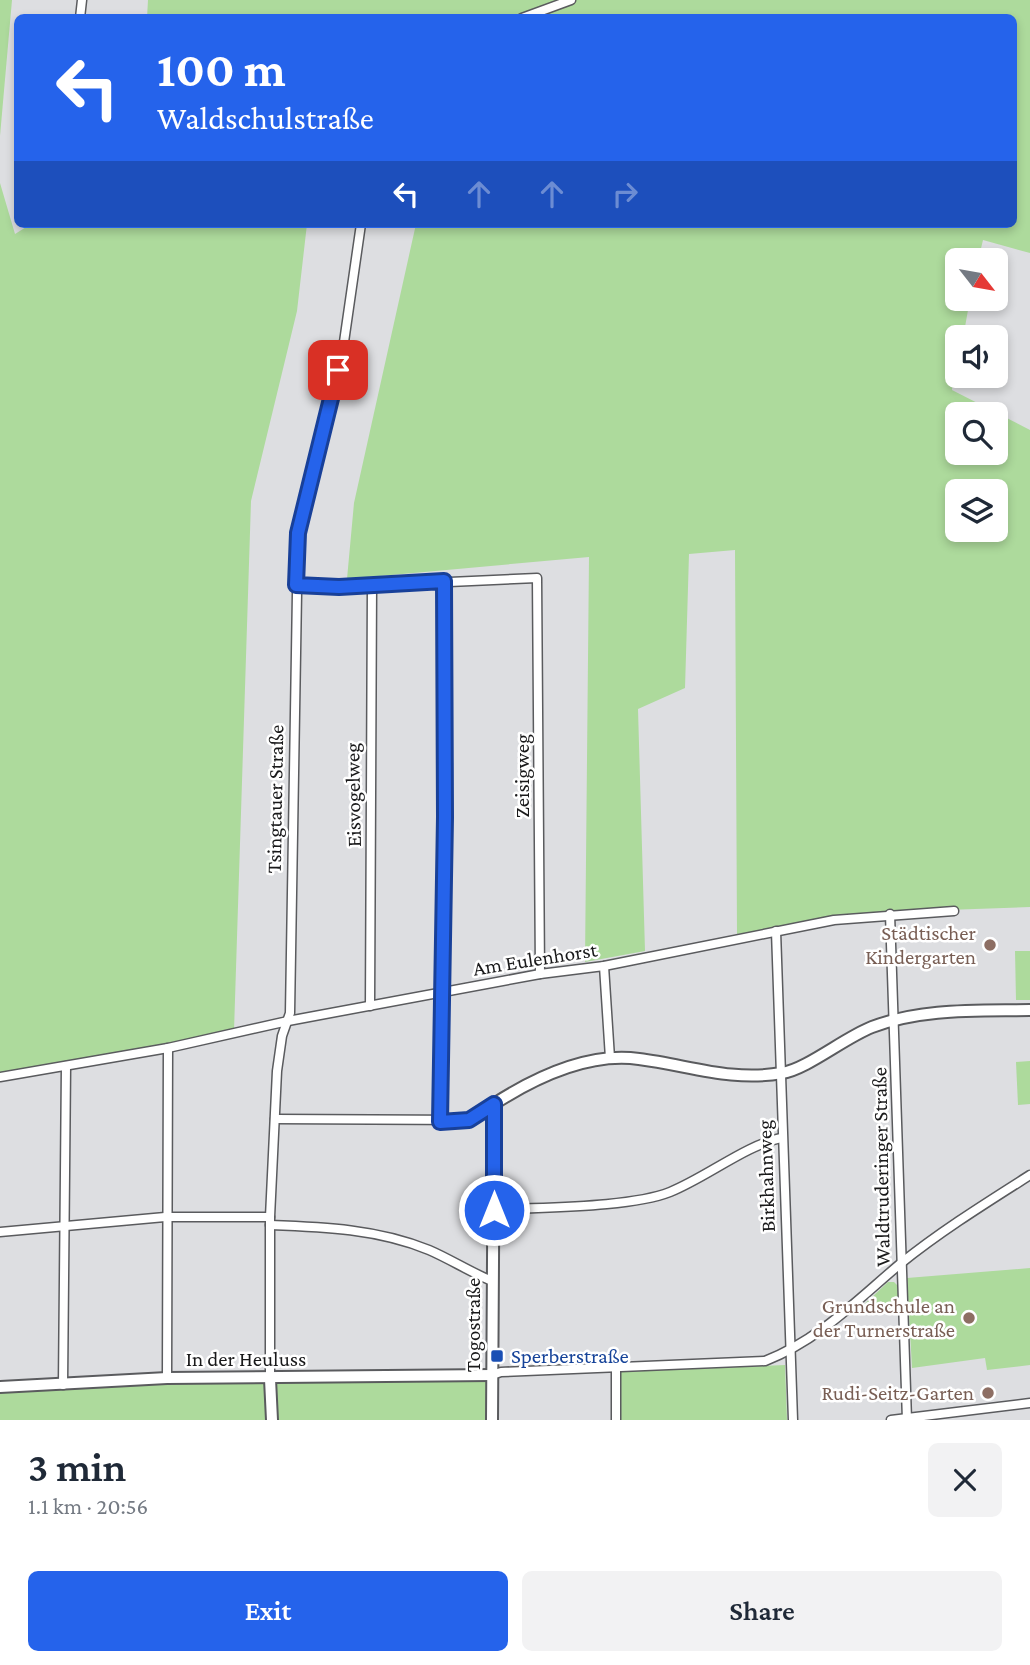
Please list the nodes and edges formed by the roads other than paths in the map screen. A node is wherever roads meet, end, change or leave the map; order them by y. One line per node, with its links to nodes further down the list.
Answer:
1 (572, 0): 2 (street)
2 (533, 14)
3 (360, 228): 5 (street, Tsingtauer Straße)
4 (444, 581): 6 (street); 11 (street, Zeisigweg); 12 (street)
5 (296, 585): 6 (street); 16 (street, Tsingtauer Straße)
6 (372, 585): 13 (street, Eisvogelweg)
7 (954, 911): 8 (street, Am Eulenhorst)
8 (890, 914): 9 (street, Am Eulenhorst); 15 (street, Waldtruderinger Straße)
9 (776, 931): 10 (street, Am Eulenhorst); 20 (street, Birkhahnweg)
10 (604, 965): 11 (street, Am Eulenhorst); 18 (street)
11 (540, 974): 12 (street, Am Eulenhorst)
12 (440, 992): 13 (street, Am Eulenhorst); 24 (street)
13 (370, 1006): 16 (street, Am Eulenhorst)
14 (1030, 1010): 15 (street)
15 (895, 1020): 20 (street); 32 (street, Waldtruderinger Straße)
16 (288, 1021): 17 (street, Am Eulenhorst); 23 (street, Tsingtauer Straße)
17 (168, 1048): 19 (street, Am Eulenhorst); 28 (street)
18 (610, 1058): 20 (street); 22 (street)
19 (66, 1066): 21 (street, Am Eulenhorst); 30 (street)
20 (781, 1073): 25 (street, Birkhahnweg)
21 (0, 1077)
22 (494, 1104): 24 (street); 27 (street, Togostraße)
23 (275, 1119): 24 (street); 29 (street, Tsingtauer Straße)
24 (440, 1122)
25 (781, 1138): 27 (street); 34 (street, Birkhahnweg)
26 (1030, 1175): 32 (street)
27 (494, 1210): 33 (street, Togostraße)
28 (165, 1217): 29 (street); 30 (street); 37 (street)
29 (270, 1221): 33 (street); 38 (street, Tsingtauer Straße)
30 (62, 1227): 31 (street); 39 (street)
31 (0, 1232)
32 (901, 1263): 34 (street); 43 (street, Waldtruderinger Straße)
33 (492, 1281): 36 (street, Togostraße)
34 (791, 1351): 35 (street); 47 (street, Birkhahnweg)
35 (616, 1368): 36 (street); 46 (street)
36 (492, 1375): 38 (street, In der Heuluss); 45 (street, Togostraße)
37 (167, 1378): 38 (street, In der Heuluss); 39 (street, In der Heuluss)
38 (270, 1378): 44 (street)
39 (63, 1385): 40 (street, In der Heuluss)
40 (0, 1387)
41 (1030, 1403): 42 (street)
42 (959, 1416): 43 (street)
43 (907, 1419): 48 (street)
44 (272, 1420)
45 (492, 1420)
46 (616, 1420)
47 (793, 1420)
48 (891, 1420)

